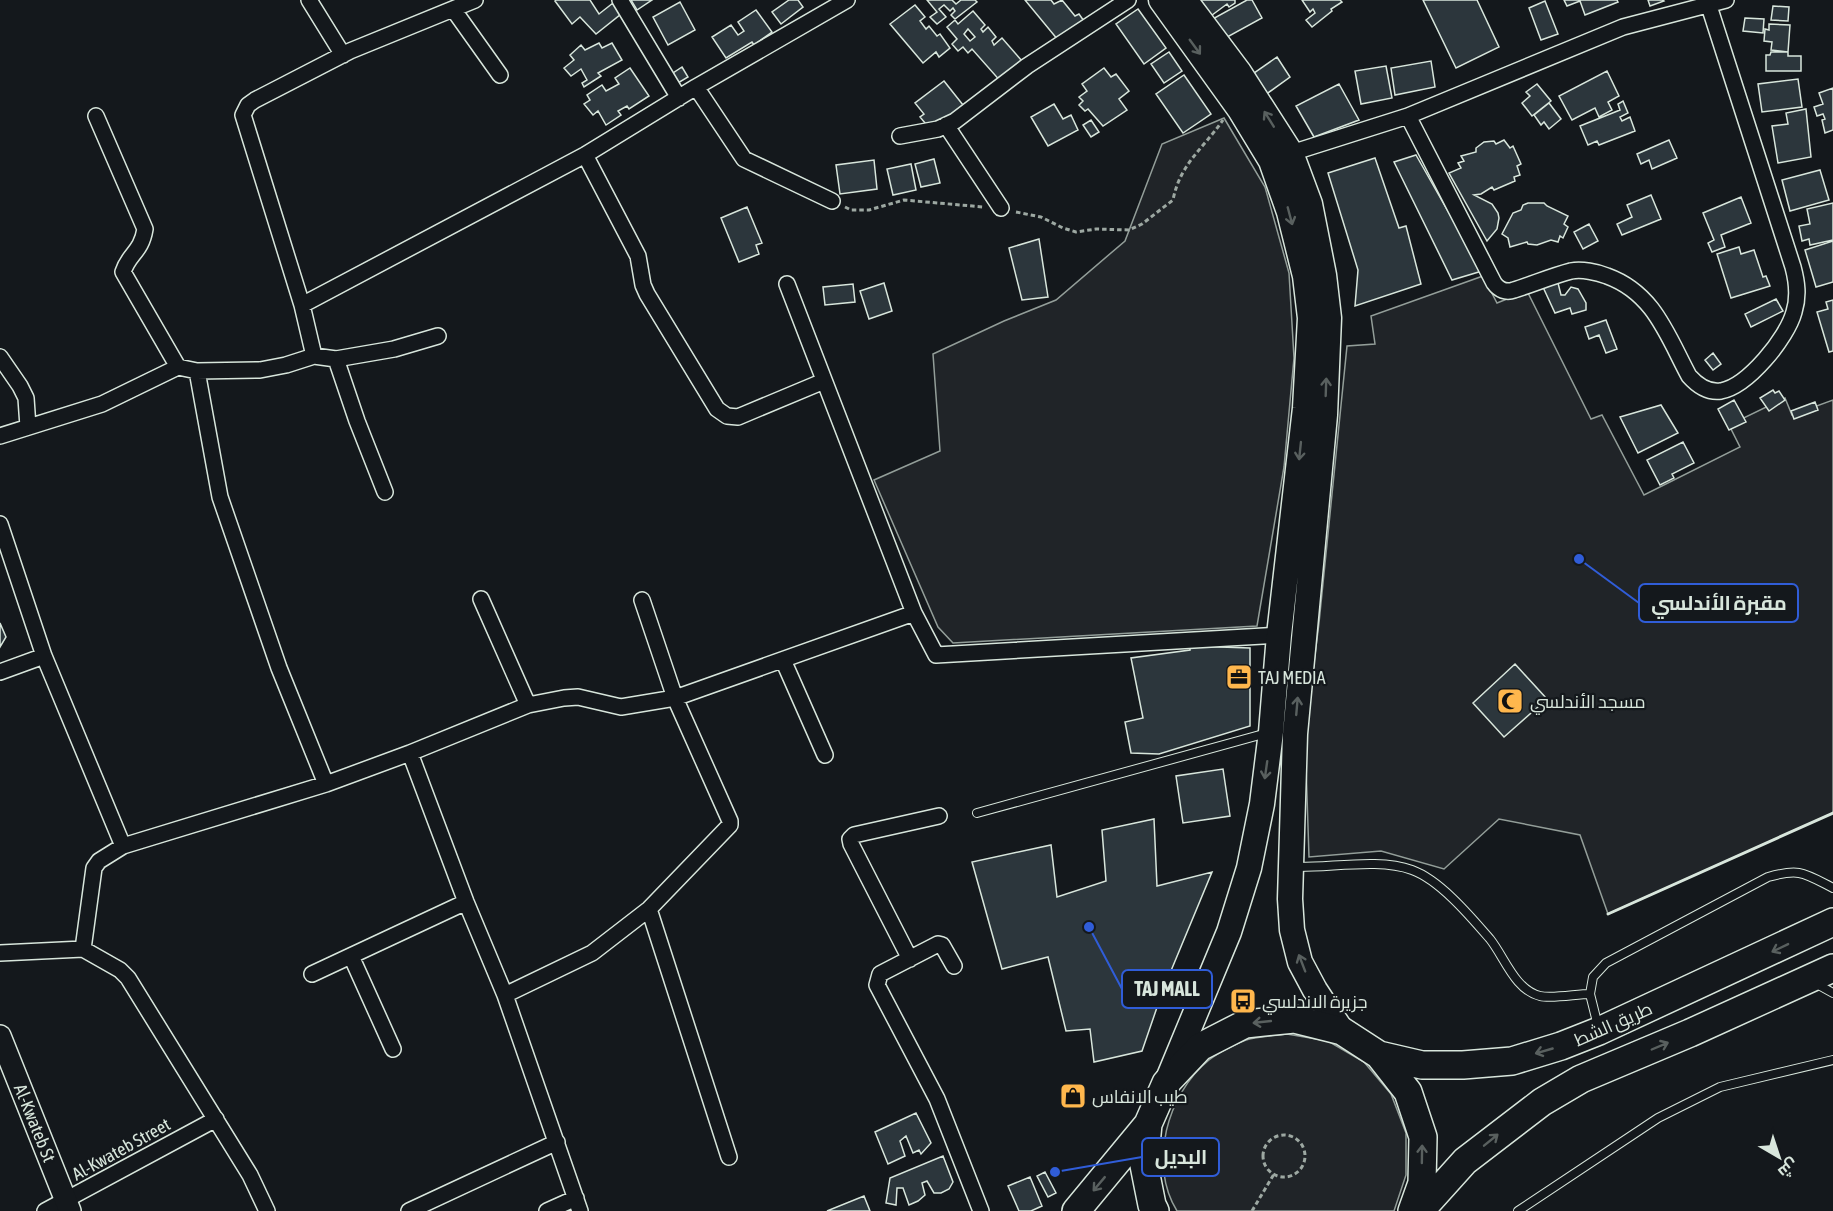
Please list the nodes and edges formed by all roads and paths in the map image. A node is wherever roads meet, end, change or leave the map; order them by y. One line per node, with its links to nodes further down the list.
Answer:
1 (309, 0): 11 (street)
2 (475, 0): 10 (street)
3 (620, 0): 14 (street)
4 (847, 0): 13 (street)
5 (1128, 0): 18 (street)
6 (1161, 0): 15 (main road, one-way to 15)
7 (1185, 0): 21 (main road, one-way to 7)
8 (1726, 0): 9 (street)
9 (1709, 6): 17 (street); 17 (street)
10 (453, 9): 11 (street); 12 (street)
11 (343, 55): 25 (street)
12 (500, 75)
13 (696, 87): 14 (street); 22 (street)
14 (679, 98): 20 (street)
15 (1240, 110): 21 (main road); 23 (path)
16 (96, 116): 30 (street)
17 (1408, 116): 21 (street)
18 (946, 125): 19 (street); 23 (street)
19 (900, 136)
20 (585, 155): 25 (street); 32 (street)
21 (1281, 157): 33 (main road)
22 (832, 201): 23 (path)
23 (1001, 208)
24 (787, 284): 32 (street)
25 (302, 305): 27 (street)
26 (438, 336): 29 (street)
27 (314, 356): 29 (street); 31 (street)
28 (0, 357): 34 (street)
29 (336, 359): 36 (street)
30 (178, 367): 31 (street); 34 (street)
31 (197, 371): 50 (street)
32 (824, 381): 40 (street)
33 (1315, 412): 41 (main road, one-way to 41); 54 (main road, one-way to 33)
34 (28, 427): 35 (street)
35 (0, 436)
36 (385, 492)
37 (0, 524): 42 (street)
38 (481, 599): 46 (street)
39 (642, 600): 45 (street)
40 (914, 613): 41 (street); 43 (street)
41 (1279, 635): 47 (main road)
42 (44, 656): 44 (street); 53 (street)
43 (783, 660): 45 (street); 49 (street)
44 (0, 672)
45 (675, 698): 46 (street); 57 (street)
46 (528, 705): 48 (street)
47 (1271, 732): 51 (lane); 76 (main road, one-way to 76)
48 (410, 753): 50 (street); 56 (street)
49 (825, 755)
50 (326, 784): 53 (street)
51 (977, 813)
52 (939, 816): 62 (street)
53 (123, 846): 59 (street)
54 (1290, 867): 68 (lane); 70 (main road, one-way to 54)
55 (1833, 888): 68 (lane)
56 (466, 902): 61 (street); 69 (street)
57 (649, 909): 69 (street); 80 (street)
58 (1833, 922): 71 (highway, طريق الشط, one-way to 71)
59 (83, 949): 60 (street); 77 (street)
60 (0, 953)
61 (351, 956): 65 (street); 73 (street)
62 (909, 959): 63 (street); 88 (street)
63 (954, 966)
64 (1833, 968): 66 (highway, طريق الشط)
65 (312, 974)
66 (1808, 979): 67 (lane); 93 (highway, طريق الشط, one-way to 66)
67 (1833, 993)
68 (1590, 994): 71 (lane)
69 (505, 995): 79 (street)
70 (1342, 1031): 74 (highway); 76 (highway, one-way to 76)
71 (1599, 1031): 74 (highway, طريق الشط, one-way to 74)
72 (0, 1036): 83 (street, Al-Kwateb St)
73 (393, 1049)
74 (1378, 1055): 92 (highway, one-way to 74)
75 (1833, 1060): 94 (lane)
76 (1166, 1083): 78 (highway)
77 (216, 1119): 83 (street, Al-Kwateb Street); 85 (street)
78 (1148, 1124): 89 (highway, one-way to 89); 90 (highway)
79 (557, 1142): 82 (street); 86 (street)
80 (729, 1157)
81 (1274, 1174): 81 (path); 91 (path)
82 (578, 1205): 87 (street)
83 (68, 1206): 84 (street, Al-Kwateb Street)
84 (45, 1211)
85 (267, 1211)
86 (409, 1211)
87 (547, 1211)
88 (981, 1211)
89 (1076, 1211)
90 (1155, 1211)
91 (1252, 1211)
92 (1412, 1211)
93 (1420, 1211)
94 (1518, 1211)

